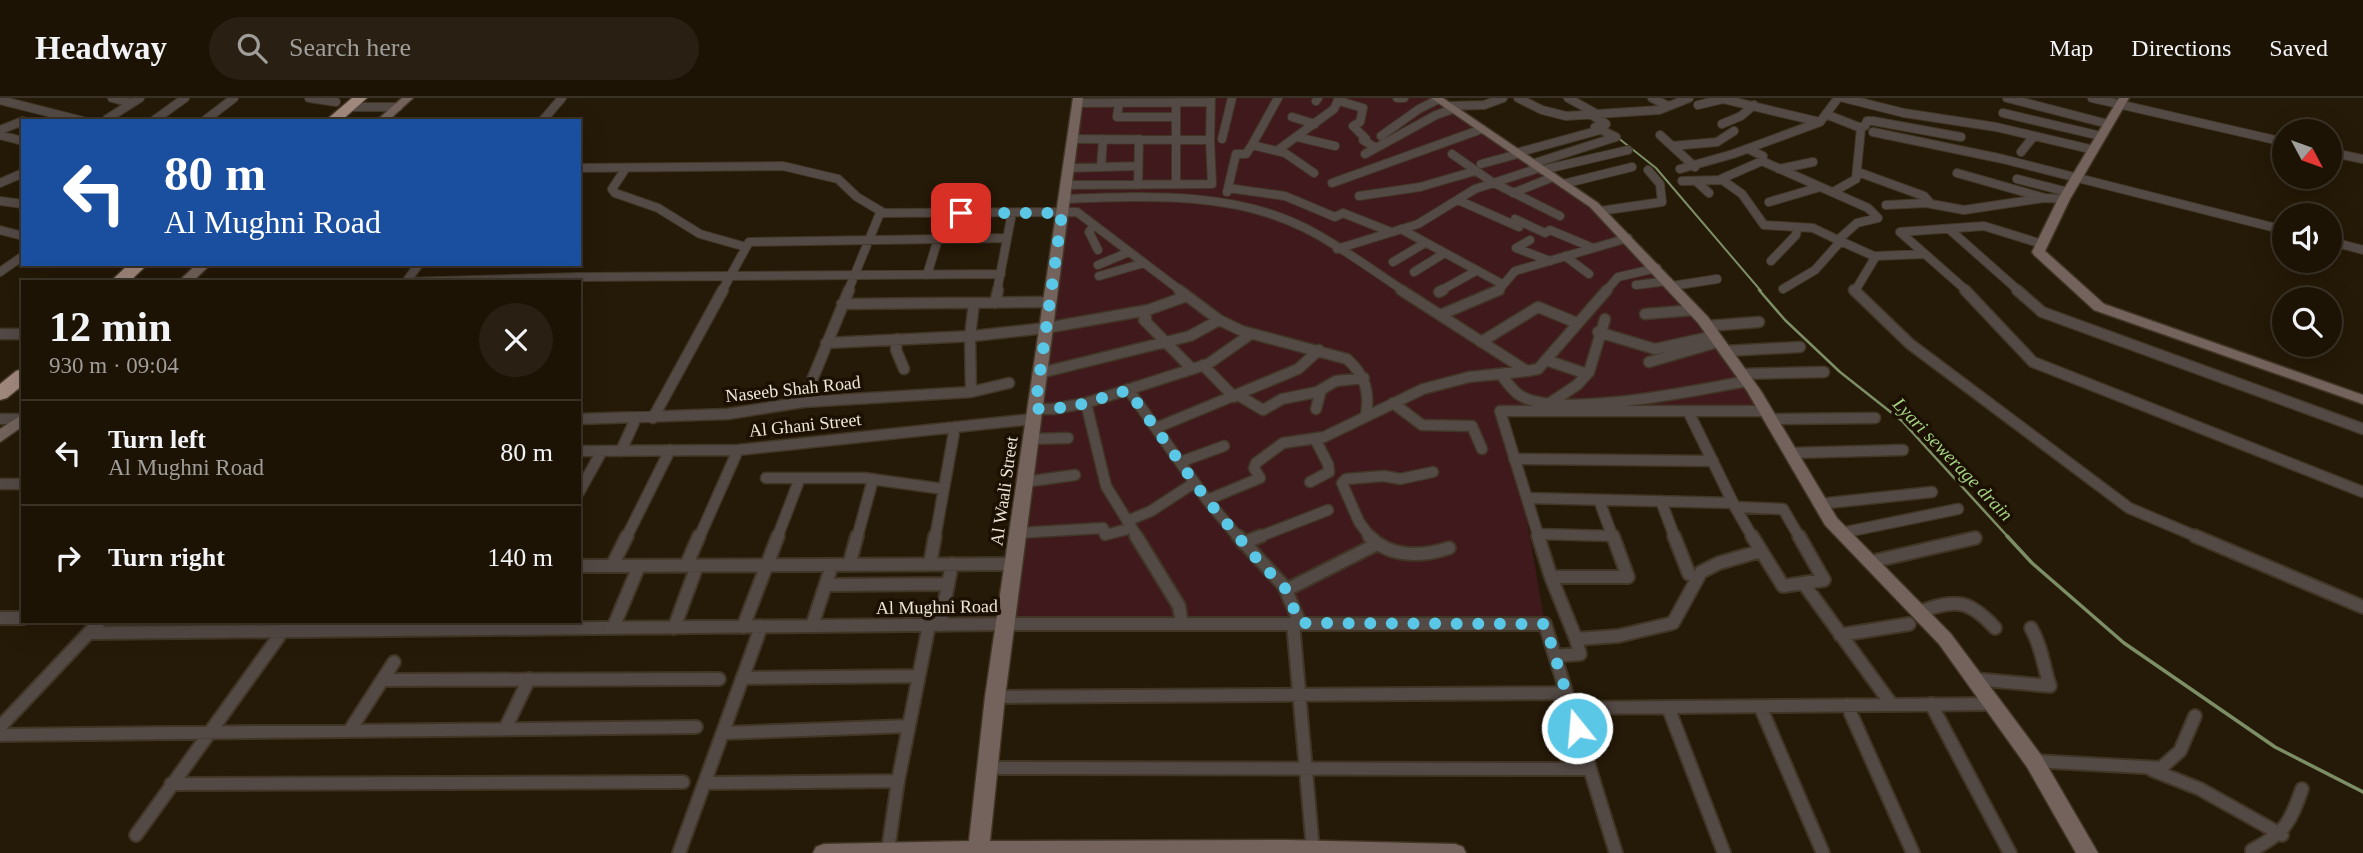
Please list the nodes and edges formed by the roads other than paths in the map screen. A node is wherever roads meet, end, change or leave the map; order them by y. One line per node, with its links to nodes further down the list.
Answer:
1 (112, 98): 31 (street)
2 (140, 98): 31 (street)
3 (185, 98): 46 (street)
4 (234, 98): 47 (street)
5 (309, 98): 24 (street)
6 (408, 98): 35 (street)
7 (562, 98): 51 (street)
8 (1232, 98): 73 (street)
9 (1278, 98): 77 (street)
10 (1396, 98): 11 (street)
11 (1404, 98)
12 (1503, 98): 33 (street)
13 (1518, 98): 38 (street)
14 (1568, 98): 38 (street)
15 (1652, 98): 29 (street)
16 (1689, 98): 29 (street)
17 (1838, 98): 39 (street)
18 (1844, 98): 65 (street)
19 (2007, 98): 59 (street)
20 (2092, 98): 27 (street)
21 (0, 100): 36 (street)
22 (1211, 100): 28 (street); 76 (street)
23 (1339, 100): 54 (street); 80 (street)
24 (347, 101): 35 (street); 48 (highway); 49 (highway)
25 (1078, 101): 32 (street); 68 (street, Al Waali Street)
26 (1768, 101): 30 (street)
27 (2123, 101): 59 (street); 74 (street)
28 (1176, 102): 32 (street); 41 (street)
29 (1665, 102): 38 (street)
30 (1754, 102): 34 (street); 53 (street); 55 (street)
31 (131, 103): 45 (street)
32 (1119, 103): 40 (street)
33 (1444, 103): 57 (street); 63 (street); 80 (street)
34 (1698, 105)
35 (398, 107): 50 (street)
36 (46, 112): 43 (street); 44 (street)
37 (2003, 113): 59 (street)
38 (1593, 114): 58 (street)
39 (1828, 115): 53 (street); 56 (street)
40 (1117, 117): 41 (street); 70 (street)
41 (1176, 117): 72 (street)
42 (1292, 117): 54 (street)
43 (29, 119)
44 (75, 119)
45 (107, 119)
46 (156, 119)
47 (207, 119)
48 (318, 119)
49 (334, 119)
50 (383, 119)
51 (543, 119)
52 (21, 122): 61 (street)
53 (1820, 122): 81 (street)
54 (1315, 124): 66 (street)
55 (1721, 124)
56 (1860, 127): 67 (street); 105 (street)
57 (1482, 129): 96 (street); 116 (street)
58 (1600, 130): 96 (street); 96 (street)
59 (2105, 130): 84 (street)
60 (1734, 131): 79 (street)
61 (0, 132): 75 (street)
62 (1873, 132): 110 (street)
63 (1381, 135)
64 (1660, 135): 79 (street)
65 (2034, 136): 84 (street); 85 (street)
66 (1297, 137): 78 (street); 82 (street)
67 (1961, 137)
68 (1071, 139): 69 (street); 100 (street, Al Waali Street)
69 (1103, 139): 70 (street); 95 (street)
70 (1116, 139): 71 (street)
71 (1139, 139): 72 (street); 93 (street)
72 (1176, 139): 76 (street); 117 (street)
73 (1222, 139)
74 (2272, 139)
75 (21, 140)
76 (1210, 140): 117 (street)
77 (1252, 145): 82 (street); 120 (street)
78 (1335, 146)
79 (1672, 146): 98 (street)
80 (1376, 148): 86 (street)
81 (1748, 149): 90 (street); 98 (street)
82 (1278, 150): 107 (street)
83 (1628, 150): 96 (street)
84 (2094, 150): 110 (street)
85 (2021, 152)
86 (1364, 154)
87 (1452, 154): 104 (street)
88 (2342, 155): 89 (street)
89 (2363, 159)
90 (1762, 161): 102 (street); 114 (street)
91 (1814, 162): 102 (street)
92 (1481, 164): 96 (street)
93 (1138, 166): 95 (street); 118 (street)
94 (581, 167): 99 (street)
95 (1101, 167): 100 (street)
96 (1537, 167): 97 (street); 113 (street); 122 (street); 134 (street)
97 (1632, 167)
98 (1695, 167): 101 (street)
99 (626, 168): 135 (street); 157 (street)
100 (1068, 168): 125 (street, Al Waali Street)
101 (1680, 169)
102 (1779, 169): 119 (street)
103 (1647, 170): 134 (street)
104 (1475, 172): 113 (street); 123 (street)
105 (1858, 172): 121 (street); 131 (street)
106 (0, 173): 109 (street)
107 (1314, 173)
108 (1957, 173): 126 (street)
109 (20, 176): 115 (street)
110 (2077, 178): 124 (street); 141 (street)
111 (2017, 179): 124 (street)
112 (1682, 181): 114 (street)
113 (1492, 182): 122 (street); 127 (street)
114 (1725, 182): 142 (street)
115 (0, 183)
116 (1332, 183)
117 (1176, 184): 118 (street)
118 (1138, 185): 125 (street)
119 (1820, 187): 121 (street); 129 (street)
120 (1228, 188): 132 (street); 146 (street)
121 (1833, 192): 153 (street)
122 (1513, 193): 137 (street)
123 (1359, 196)
124 (2066, 196): 126 (street); 155 (street)
125 (1064, 199): 132 (street); 136 (street); 139 (street); 198 (street, Al Waali Street)
126 (2047, 199): 131 (street)
127 (1458, 200): 140 (street); 143 (street)
128 (0, 201): 130 (street)
129 (1769, 202)
130 (21, 204)
131 (1931, 204): 133 (street)
132 (1224, 205): 158 (street)
133 (1886, 205)
134 (1600, 211): 149 (street)
135 (884, 213): 136 (street); 151 (street)
136 (1012, 213): 148 (street)
137 (1560, 216)
138 (1515, 219): 140 (street)
139 (1094, 225): 160 (street); 162 (street)
140 (1526, 225): 159 (street)
141 (2272, 227)
142 (1797, 228): 153 (street); 169 (street)
143 (1401, 229): 146 (street); 154 (street)
144 (1949, 229): 155 (street); 164 (street); 263 (street)
145 (0, 230): 147 (street)
146 (1391, 232): 158 (street)
147 (21, 235)
148 (1007, 238): 150 (street); 180 (street)
149 (1628, 238): 159 (street); 176 (street)
150 (938, 239): 151 (street); 182 (street)
151 (868, 240): 157 (street); 184 (street)
152 (1530, 240): 168 (street)
153 (1839, 241): 167 (street); 195 (street)
154 (1425, 243): 163 (street); 170 (street)
155 (2042, 244): 244 (street)
156 (2342, 244): 161 (street)
157 (746, 247): 183 (street)
158 (1337, 248): 205 (street)
159 (1593, 248): 165 (street)
160 (1098, 250)
161 (2363, 250)
162 (1129, 252): 171 (street); 172 (street)
163 (1443, 254): 177 (street); 179 (street)
164 (1926, 254): 167 (street); 293 (street)
165 (1565, 256): 168 (street); 181 (street)
166 (21, 257): 178 (street)
167 (1876, 257): 329 (street)
168 (1550, 261): 193 (street)
169 (1771, 261)
170 (1393, 262)
171 (1144, 263): 185 (street); 197 (street)
172 (1098, 265)
173 (138, 266): 188 (highway)
174 (154, 266): 189 (highway)
175 (203, 266): 190 (street)
176 (1657, 268): 192 (street); 209 (street)
177 (1476, 271): 193 (street); 196 (street)
178 (0, 272)
179 (1415, 272)
180 (1000, 274): 182 (street); 200 (street)
181 (1589, 274)
182 (927, 275): 184 (street)
183 (729, 276): 184 (street); 186 (street); 255 (street)
184 (854, 276): 201 (street)
185 (1099, 276)
186 (576, 279): 191 (street)
187 (1717, 279): 192 (street)
188 (120, 280)
189 (137, 280)
190 (186, 280)
191 (519, 280)
192 (1670, 283): 194 (street); 202 (street)
193 (1502, 284): 205 (street)
194 (1636, 285)
195 (1783, 289)
196 (1439, 292)
197 (1187, 296): 203 (street); 207 (street)
198 (1050, 302): 200 (street); 210 (street, Al Waali Street)
199 (974, 303): 200 (street); 201 (street); 215 (street)
200 (995, 303)
201 (842, 304): 220 (street)
202 (1694, 310): 204 (street); 217 (street)
203 (1142, 311): 210 (street); 218 (street)
204 (1646, 314)
205 (1440, 315): 219 (street)
206 (1605, 319): 211 (street)
207 (1219, 320): 214 (street); 218 (street)
208 (1759, 322): 217 (street)
209 (1577, 323): 219 (street); 223 (street)
210 (1046, 328): 215 (street); 231 (street, Al Waali Street)
211 (1598, 331): 217 (street); 233 (street)
212 (0, 334): 213 (street)
213 (21, 334)
214 (1251, 334): 222 (street); 226 (street, Al Ghani Street)
215 (970, 336): 216 (street); 241 (street)
216 (897, 339): 220 (street); 227 (street)
217 (1716, 339): 221 (street); 225 (street); 237 (street)
218 (1166, 342): 228 (street); 231 (street)
219 (1481, 342): 229 (street)
220 (826, 343): 245 (street)
221 (1800, 347)
222 (1319, 350): 236 (street); 243 (street)
223 (1546, 360): 229 (street); 233 (street)
224 (21, 362): 235 (highway)
225 (1649, 362)
226 (1203, 365): 228 (street, Al Ghani Street); 243 (street)
227 (904, 369)
228 (1192, 369): 239 (street, Al Ghani Street)
229 (1527, 371): 232 (street)
230 (1824, 372): 237 (street)
231 (1040, 373): 251 (street, Al Waali Street)
232 (1500, 374): 247 (street); 248 (street)
233 (1587, 374): 248 (street)
234 (21, 377): 242 (highway)
235 (0, 378)
236 (1364, 378): 240 (street); 252 (street)
237 (1745, 378): 248 (street); 253 (street)
238 (1009, 383): 241 (street, Naseeb Shah Road)
239 (1128, 390): 246 (street, Al Ghani Street); 262 (street)
240 (1321, 390): 243 (street); 249 (street)
241 (971, 392): 245 (street, Naseeb Shah Road)
242 (0, 394)
243 (1236, 396): 262 (street)
244 (2363, 400)
245 (803, 402): 255 (street, Naseeb Shah Road)
246 (1086, 403): 251 (street, Al Ghani Street); 302 (street)
247 (1393, 403): 252 (street); 269 (street)
248 (1549, 404)
249 (1316, 409)
250 (1688, 411): 253 (street); 277 (street); 278 (street)
251 (1034, 414): 261 (street, Al Ghani Street); 266 (street, Al Waali Street)
252 (1366, 415): 267 (street)
253 (1768, 415): 256 (street); 276 (street)
254 (636, 418): 255 (street, Naseeb Shah Road); 259 (street, Naseeb Shah Road); 275 (street)
255 (653, 418)
256 (1875, 418)
257 (0, 419): 258 (street)
258 (21, 419)
259 (581, 419)
260 (21, 421): 264 (street)
261 (955, 427): 271 (street, Al Ghani Street); 291 (street)
262 (1156, 428): 279 (street)
263 (2363, 429)
264 (0, 437)
265 (1068, 438): 266 (street)
266 (1030, 439): 285 (street, Al Waali Street)
267 (1315, 439): 286 (street); 295 (street)
268 (1224, 446): 279 (street)
269 (1482, 449)
270 (670, 450): 271 (street, Al Ghani Street); 275 (street, Al Ghani Street); 319 (street)
271 (738, 450): 321 (street)
272 (1903, 450): 276 (street)
273 (581, 451): 274 (street, Al Ghani Street)
274 (602, 451): 275 (street, Al Ghani Street); 290 (street)
275 (621, 451)
276 (1790, 453): 298 (street)
277 (1514, 459): 278 (street); 294 (street)
278 (1713, 461): 299 (street)
279 (1180, 462): 287 (street)
280 (1433, 472): 309 (street)
281 (1075, 475): 285 (street)
282 (766, 478): 283 (street)
283 (800, 478): 284 (street); 316 (street)
284 (873, 479): 291 (street); 318 (street)
285 (1024, 482): 303 (street, Al Waali Street)
286 (1310, 482)
287 (1194, 483): 295 (street); 302 (street)
288 (0, 484): 289 (street)
289 (21, 484)
290 (581, 488)
291 (943, 489): 313 (street)
292 (1932, 492): 298 (street)
293 (2363, 492)
294 (1527, 498): 296 (street); 305 (street)
295 (1207, 500): 308 (street)
296 (1600, 500): 297 (street); 306 (street)
297 (1661, 501): 299 (street); 323 (street)
298 (1819, 503): 304 (street)
299 (1734, 505): 311 (street); 326 (street)
300 (1958, 509): 304 (street)
301 (1328, 510): 308 (street)
302 (1130, 524): 303 (street); 337 (street)
303 (1017, 533): 315 (street, Al Waali Street)
304 (1841, 533): 312 (street)
305 (1538, 534): 306 (street); 324 (street)
306 (1613, 536): 324 (street)
307 (1975, 537): 312 (street)
308 (1242, 543): 328 (street)
309 (1377, 544): 310 (street); 328 (street)
310 (1449, 548)
311 (1761, 551): 326 (street); 353 (street)
312 (1870, 562): 332 (street)
313 (930, 564): 314 (street); 318 (street)
314 (952, 564): 315 (street); 325 (street)
315 (1013, 564): 336 (street, Al Waali Street)
316 (767, 565): 317 (street); 321 (street); 345 (street)
317 (832, 565): 318 (street); 327 (street)
318 (849, 565)
319 (612, 566): 320 (street); 322 (street)
320 (639, 566): 321 (street); 347 (street)
321 (692, 566): 348 (street)
322 (581, 569)
323 (1689, 574)
324 (1551, 577): 335 (street)
325 (948, 584): 327 (street); 340 (street)
326 (1804, 584): 352 (street)
327 (825, 585): 343 (street)
328 (1286, 590): 334 (street)
329 (2363, 607)
330 (0, 618): 331 (street)
331 (21, 618)
332 (1914, 618): 349 (street); 352 (street); 359 (street)
333 (98, 623): 351 (street)
334 (1296, 623): 337 (street, Al Mughni Road); 338 (street, Al Mughni Road); 363 (street)
335 (1569, 623): 338 (street, Al Mughni Road); 353 (street)
336 (1005, 624): 337 (street, Al Mughni Road); 340 (street, Al Mughni Road); 364 (street, Al Waali Street)
337 (1182, 624)
338 (1545, 624): 354 (street)
339 (555, 625): 342 (street, Al Mughni Road); 347 (street, Al Mughni Road)
340 (934, 625): 343 (street, Al Mughni Road); 356 (street)
341 (365, 626): 342 (street, Al Mughni Road); 344 (street, Al Mughni Road)
342 (423, 626)
343 (813, 626): 346 (street, Al Mughni Road)
344 (286, 627): 351 (street, Al Mughni Road); 378 (street)
345 (743, 627): 346 (street, Al Mughni Road); 348 (street, Al Mughni Road)
346 (761, 627): 357 (street)
347 (612, 628): 348 (street, Al Mughni Road)
348 (674, 628)
349 (1994, 628)
350 (2031, 628): 359 (street)
351 (89, 633): 374 (street)
352 (1840, 635): 368 (street)
353 (1576, 639): 354 (street)
354 (1555, 656): 362 (street)
355 (394, 663): 360 (street)
356 (919, 676): 357 (street); 373 (street)
357 (743, 678): 379 (street)
358 (719, 679): 361 (street)
359 (1974, 679): 366 (street)
360 (383, 680): 361 (street); 377 (street)
361 (529, 680): 376 (street)
362 (1566, 693): 363 (street); 371 (street)
363 (1299, 695): 364 (street); 383 (street)
364 (995, 697): 382 (street, Al Waali Street)
365 (1931, 704): 366 (street); 368 (street); 405 (street)
366 (1993, 704): 381 (street)
367 (1847, 705): 368 (street); 369 (street); 404 (street)
368 (1892, 705)
369 (1760, 706): 370 (street); 403 (street)
370 (1668, 707): 371 (street); 402 (street)
371 (1571, 708): 385 (street)
372 (2195, 716): 384 (street)
373 (909, 726): 379 (street); 386 (street)
374 (0, 727)
375 (696, 727): 376 (street)
376 (505, 729): 377 (street)
377 (350, 730): 378 (street)
378 (211, 731): 380 (street); 389 (street)
379 (723, 733): 388 (street)
380 (0, 735)
381 (2034, 761): 384 (street); 406 (street)
382 (986, 768): 383 (street); 395 (street, Al Waali Street)
383 (1304, 768): 385 (street); 394 (street)
384 (2149, 768): 392 (street)
385 (1590, 769): 401 (street)
386 (898, 781): 388 (street); 393 (street)
387 (683, 782): 389 (street)
388 (705, 783): 397 (street)
389 (171, 784): 391 (street)
390 (2302, 789): 392 (street)
391 (136, 835)
392 (2281, 835): 407 (street)
393 (888, 850): 395 (street); 398 (street)
394 (1313, 850): 396 (street); 399 (street)
395 (970, 851): 396 (street)
396 (1287, 851)
397 (679, 853)
398 (824, 853)
399 (1448, 853): 400 (street)
400 (1455, 853)
401 (1616, 853)
402 (1724, 853)
403 (1823, 853)
404 (1913, 853)
405 (2010, 853)
406 (2087, 853)
407 (2252, 853)

